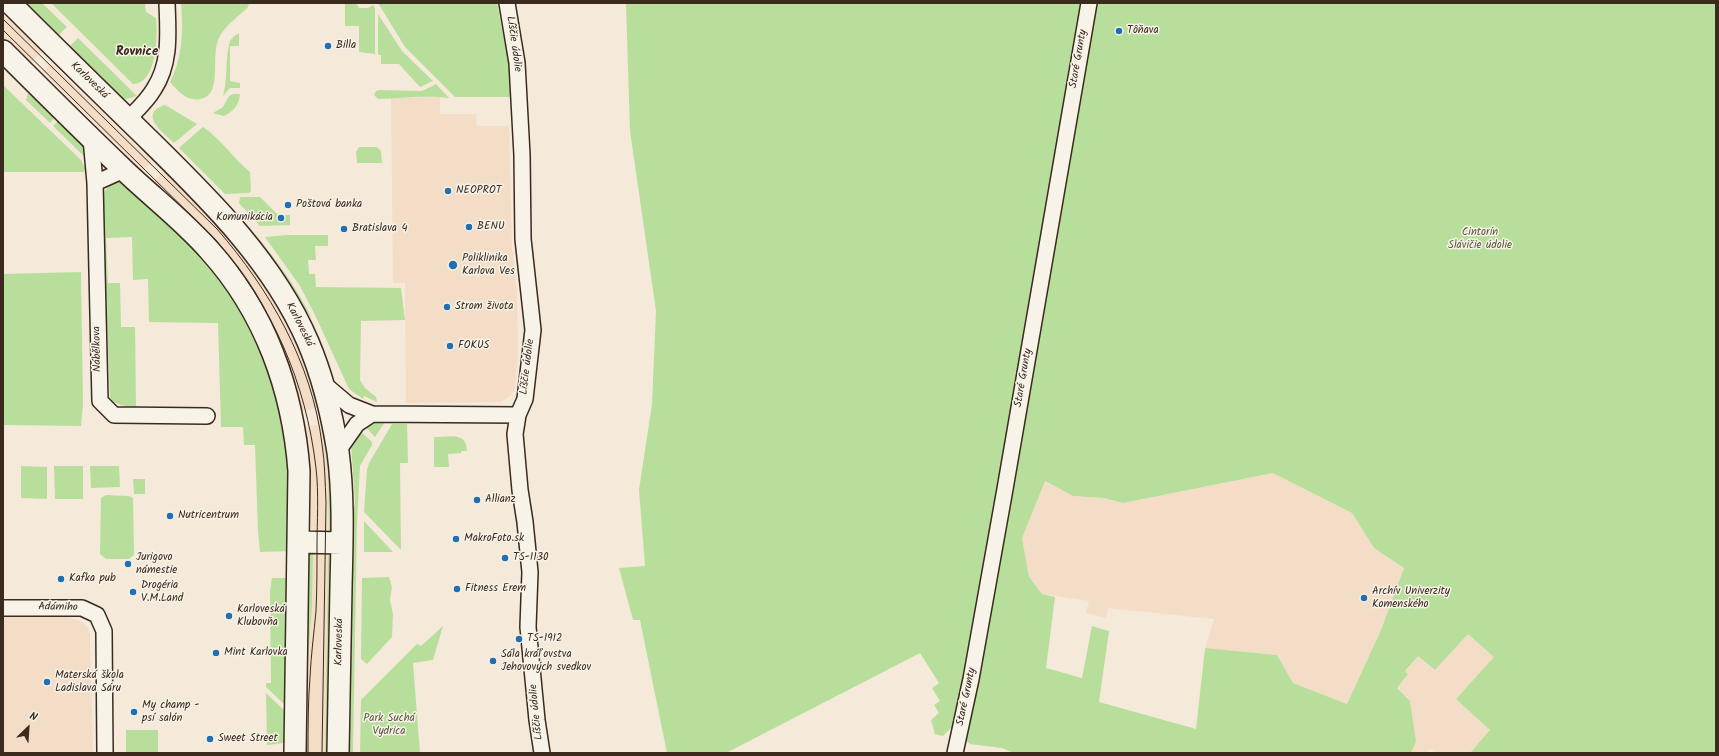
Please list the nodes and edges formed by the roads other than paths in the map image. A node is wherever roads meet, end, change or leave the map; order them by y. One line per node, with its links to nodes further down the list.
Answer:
1 (10, 3): 6 (main road, Karloveská)
2 (167, 3): 6 (street)
3 (507, 3): 12 (street, Líščie údolie)
4 (1089, 3): 22 (street, Staré Grunty)
5 (3, 51): 7 (main road)
6 (128, 119): 10 (main road, Karloveská)
7 (91, 138): 8 (main road); 9 (street, Nábělkova)
8 (124, 170): 9 (street); 15 (main road)
9 (95, 183): 13 (street, Nábělkova)
10 (323, 383): 11 (street); 14 (main road, Karloveská)
11 (372, 414): 12 (street); 14 (street)
12 (518, 415): 21 (street, Líščie údolie)
13 (207, 416)
14 (338, 451): 16 (main road, Karloveská)
15 (298, 542): 16 (main road); 19 (main road)
16 (342, 543): 20 (main road, Karloveská)
17 (3, 608): 18 (street, Adámiho)
18 (105, 753)
19 (295, 753)
20 (338, 753)
21 (542, 753)
22 (955, 753)

